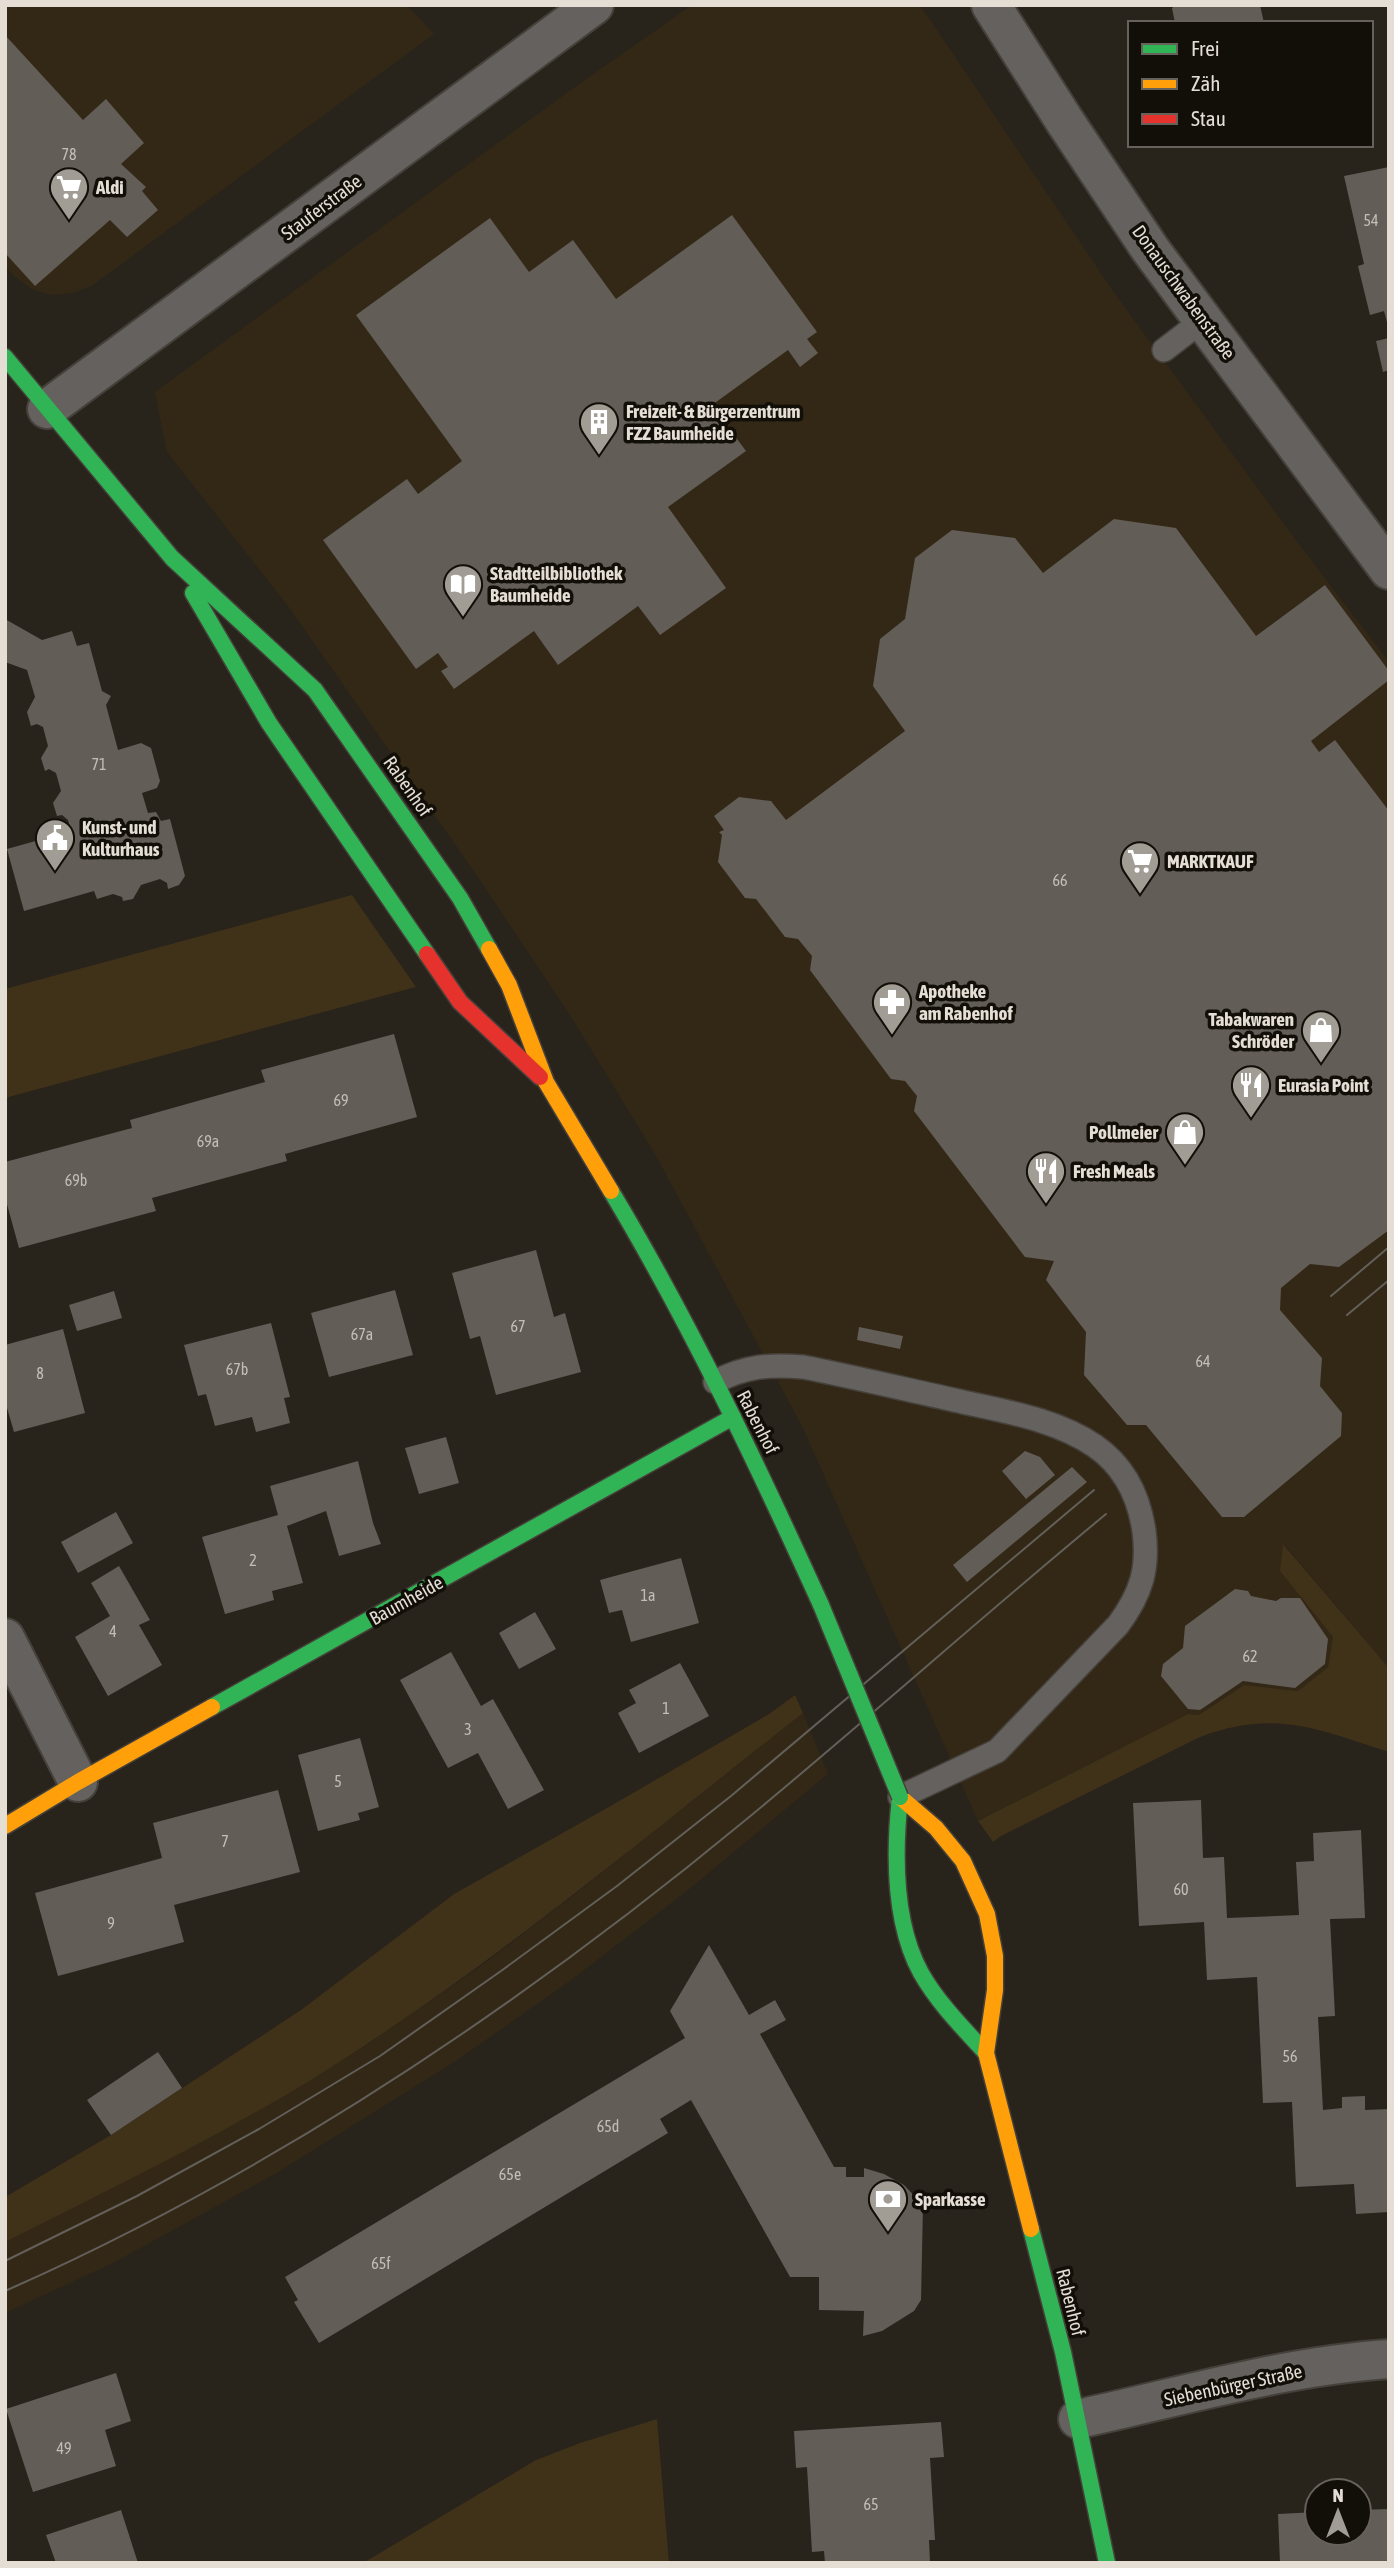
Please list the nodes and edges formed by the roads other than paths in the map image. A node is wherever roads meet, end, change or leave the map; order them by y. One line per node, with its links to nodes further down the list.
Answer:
1 (594, 5): 6 (street, Stauferstraße)
2 (992, 5): 3 (street, Donauschwabenstraße)
3 (1203, 320): 4 (lane); 8 (street, Donauschwabenstraße)
4 (1164, 350)
5 (5, 357): 6 (street, Rabenhof)
6 (47, 409): 7 (street, Rabenhof)
7 (172, 558): 9 (street, Rabenhof); 9 (street, Rabenhof)
8 (1389, 570)
9 (546, 1082): 10 (street, Rabenhof)
10 (715, 1382): 11 (street, Rabenhof); 14 (lane)
11 (733, 1418): 13 (street, Baumheide); 14 (street, Rabenhof, bridge)
12 (5, 1638): 13 (street)
13 (78, 1782): 15 (street, Baumheide)
14 (900, 1797): 16 (street, Rabenhof); 16 (street, Rabenhof)
15 (5, 1826)
16 (986, 2053): 18 (street, Rabenhof)
17 (1389, 2359): 18 (street, Siebenbürger Straße)
18 (1078, 2419): 19 (street, Rabenhof)
19 (1107, 2563)

